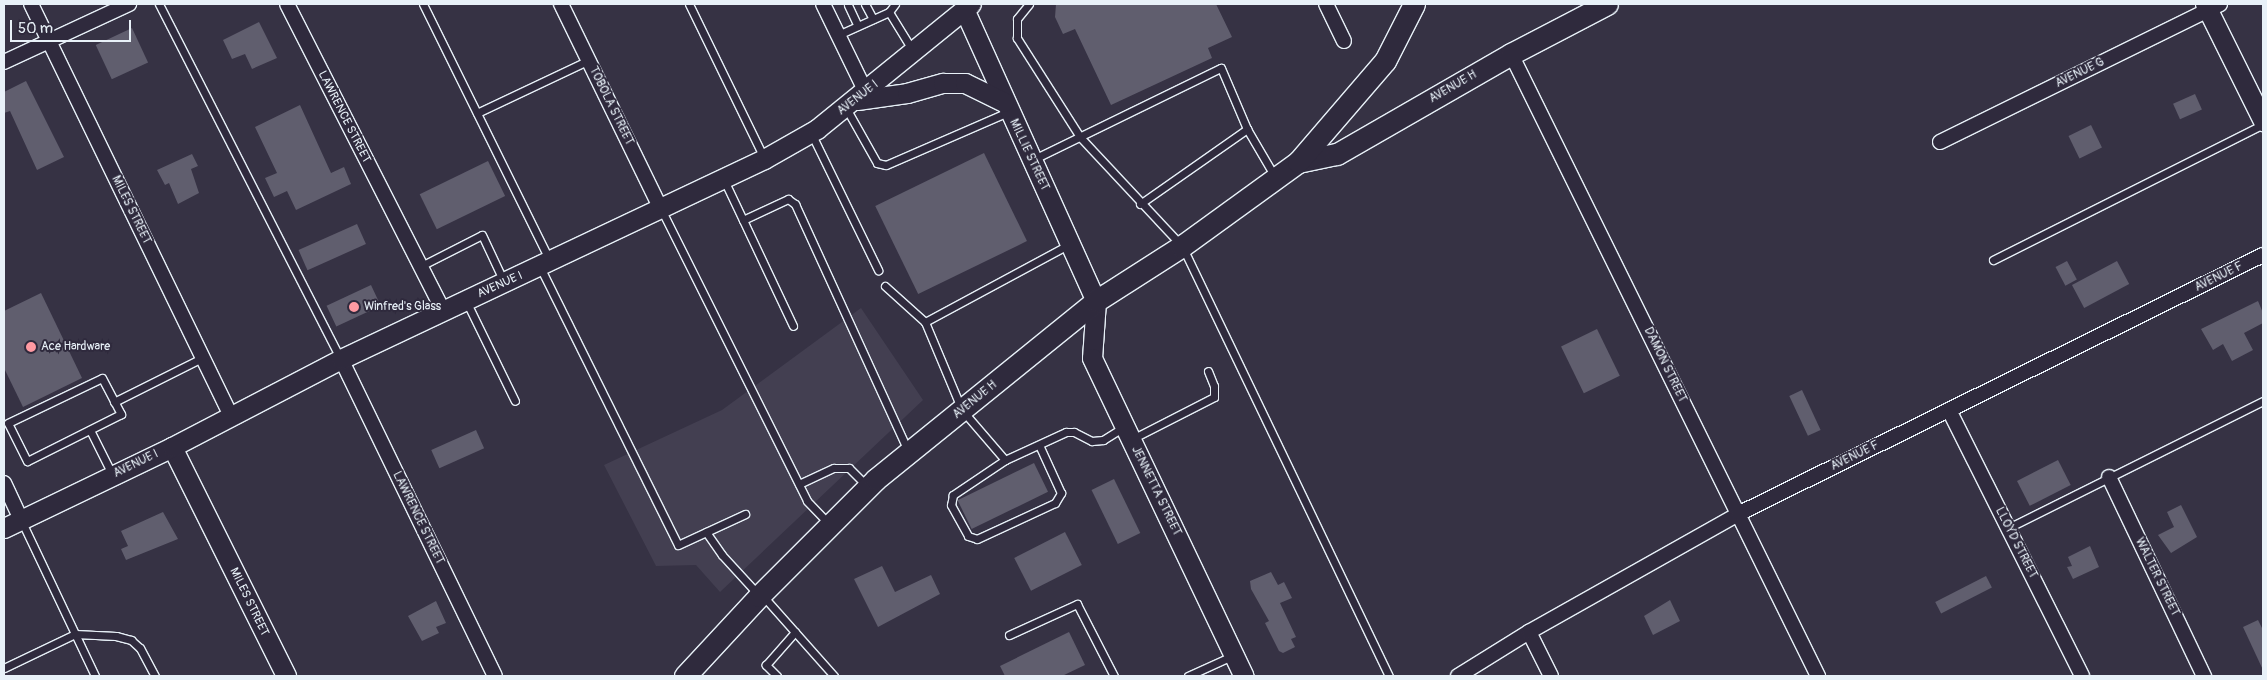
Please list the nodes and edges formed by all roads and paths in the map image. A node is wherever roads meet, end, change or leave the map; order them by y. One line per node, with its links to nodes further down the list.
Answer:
1 (31, 4): 22 (street, MILES STREET)
2 (129, 4): 22 (street)
3 (159, 4): 59 (lane)
4 (286, 4): 49 (street, LAWRENCE STREET)
5 (423, 4): 30 (lane)
6 (562, 4): 26 (street, TOBOLA STREET)
7 (689, 4): 36 (lane)
8 (823, 4): 21 (street)
9 (865, 4): 19 (lane)
10 (895, 4): 18 (lane)
11 (1029, 4): 34 (lane)
12 (1326, 4): 23 (street)
13 (1414, 4): 38 (main road, AVENUE H)
14 (1607, 4): 25 (main road, AVENUE H)
15 (848, 5): 20 (lane)
16 (966, 5): 24 (main road, AVENUE I); 29 (main road, MILLIE STREET)
17 (2211, 6): 31 (main road); 35 (street, AVENUE G)
18 (889, 12): 19 (lane); 24 (lane)
19 (873, 19): 20 (lane)
20 (858, 26): 21 (lane)
21 (838, 35): 28 (street)
22 (49, 41): 27 (street); 58 (street, MILES STREET)
23 (1344, 41)
24 (913, 52): 28 (main road, AVENUE I)
25 (1511, 54): 38 (main road, AVENUE H); 80 (street, DAMON STREET)
26 (589, 60): 30 (lane); 42 (street, TOBOLA STREET)
27 (4, 62)
28 (856, 100): 29 (main road); 29 (lane); 33 (main road, AVENUE I)
29 (1006, 107): 37 (main road, MILLIE STREET)
30 (477, 113): 48 (lane)
31 (2263, 122): 47 (lane)
32 (1247, 129): 34 (lane); 39 (lane); 41 (lane)
33 (810, 133): 36 (main road, AVENUE I); 50 (lane)
34 (1080, 137): 37 (lane); 41 (lane)
35 (1940, 142)
36 (764, 159): 40 (main road, AVENUE I)
37 (1032, 160): 44 (main road, MILLIE STREET)
38 (1298, 162): 39 (main road, AVENUE H)
39 (1275, 177): 45 (main road, AVENUE H)
40 (723, 179): 42 (main road, AVENUE I); 43 (lane)
41 (1140, 204): 45 (lane)
42 (661, 209): 48 (main road, AVENUE I); 77 (lane)
43 (743, 220): 57 (lane); 72 (lane)
44 (1070, 244): 54 (main road, MILLIE STREET); 56 (lane)
45 (1182, 246): 54 (main road, AVENUE H); 103 (lane)
46 (2263, 255): 65 (street, AVENUE F)
47 (1993, 260)
48 (545, 264): 51 (main road, AVENUE I); 85 (lane)
49 (421, 266): 51 (lane); 55 (street, LAWRENCE STREET)
50 (878, 270)
51 (504, 283): 53 (main road, AVENUE I)
52 (885, 286): 56 (lane)
53 (466, 300): 55 (main road, AVENUE I); 61 (lane)
54 (1096, 301): 64 (main road, AVENUE H); 69 (main road, JENNETTA STREET)
55 (444, 310): 59 (main road, AVENUE I)
56 (925, 322): 64 (lane)
57 (793, 326)
58 (202, 358): 63 (lane); 66 (street, MILES STREET)
59 (342, 359): 66 (main road, AVENUE I); 97 (street, LAWRENCE STREET)
60 (1208, 371): 69 (lane)
61 (515, 401)
62 (2263, 401): 75 (lane)
63 (114, 402): 67 (lane); 68 (lane)
64 (962, 410): 72 (main road, AVENUE H); 73 (lane)
65 (1949, 410): 80 (street, AVENUE F); 84 (street, LLOYD STREET)
66 (230, 416): 71 (main road, AVENUE I)
67 (6, 424): 68 (lane)
68 (90, 430): 74 (lane)
69 (1128, 433): 70 (lane); 91 (main road, JENNETTA STREET)
70 (1039, 445): 73 (lane); 73 (lane)
71 (172, 447): 74 (main road, AVENUE I); 96 (main road, MILES STREET)
72 (909, 453): 78 (main road, AVENUE H)
73 (1005, 460)
74 (112, 476): 81 (main road, AVENUE I)
75 (2109, 477): 84 (lane); 108 (street, WALTER STREET)
76 (4, 484): 81 (street)
77 (799, 484): 78 (lane); 82 (lane)
78 (868, 487): 82 (main road, AVENUE H)
79 (745, 514): 85 (lane)
80 (1738, 514): 88 (street, AVENUE F); 106 (street, DAMON STREET)
81 (21, 519): 83 (main road, AVENUE I); 89 (lane)
82 (830, 525): 86 (main road, AVENUE H)
83 (4, 528)
84 (2008, 528): 107 (street, LLOYD STREET)
85 (706, 532): 86 (lane)
86 (760, 595): 87 (lane); 93 (main road, AVENUE H)
87 (795, 632): 98 (lane); 99 (lane)
88 (1529, 632): 104 (street, AVENUE F); 105 (street)
89 (75, 634): 92 (lane); 94 (lane); 95 (lane)
90 (1009, 635): 100 (lane)
91 (1234, 655): 101 (lane); 102 (main road, JENNETTA STREET)
92 (4, 668)
93 (693, 674)
94 (95, 676)
95 (155, 676)
96 (286, 676)
97 (495, 676)
98 (777, 676)
99 (834, 676)
100 (1114, 676)
101 (1188, 676)
102 (1244, 676)
103 (1389, 676)
104 (1458, 676)
105 (1551, 676)
106 (1818, 676)
107 (2082, 676)
108 (2204, 676)

